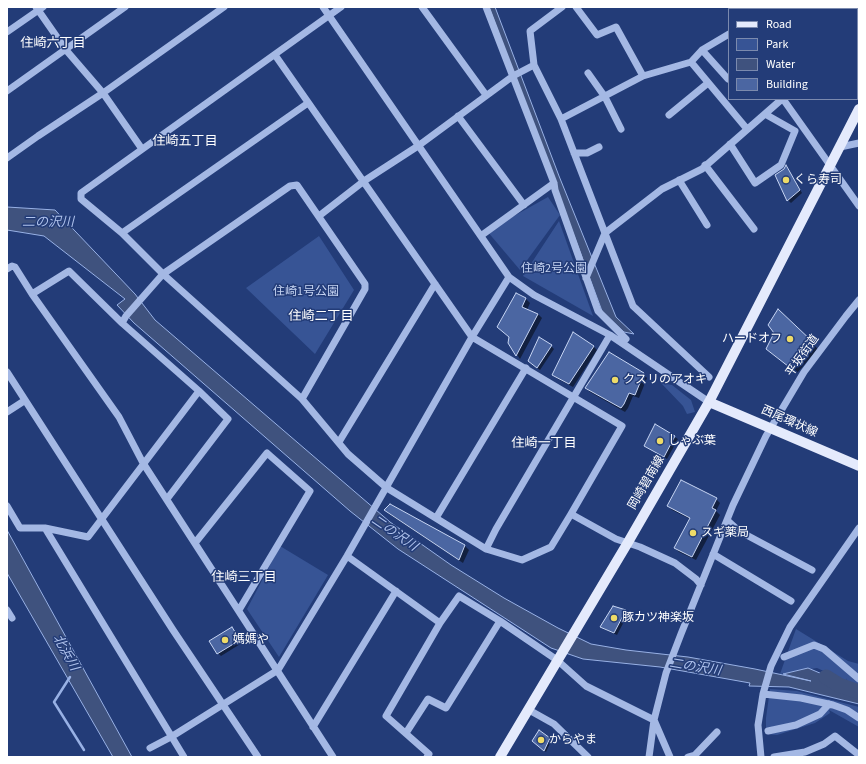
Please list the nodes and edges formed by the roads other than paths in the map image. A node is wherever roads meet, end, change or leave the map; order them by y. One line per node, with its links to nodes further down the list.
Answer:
1 (125, 7): 13 (street)
2 (224, 7): 24 (street)
3 (323, 7): 10 (street)
4 (341, 7): 10 (street)
5 (422, 7): 25 (street)
6 (486, 7): 19 (street)
7 (562, 7): 17 (street)
8 (576, 7): 20 (street)
9 (39, 8): 11 (street); 13 (street)
10 (329, 15): 15 (street); 41 (street)
11 (7, 32)
12 (728, 35): 14 (street)
13 (66, 50): 23 (street); 24 (street)
14 (702, 50): 16 (street); 21 (street)
15 (275, 54): 29 (street); 44 (street)
16 (691, 62): 20 (street); 22 (street)
17 (534, 65): 19 (street); 34 (street)
18 (588, 73): 26 (street)
19 (513, 76): 25 (street); 51 (street)
20 (643, 76): 26 (street)
21 (728, 79)
22 (708, 83): 33 (street); 36 (street)
23 (7, 91)
24 (103, 93): 44 (street); 46 (street)
25 (486, 95): 32 (street)
26 (604, 97): 34 (street); 35 (street)
27 (782, 100): 31 (street)
28 (784, 100): 37 (street)
29 (308, 103): 50 (street); 58 (street)
30 (859, 109): 43 (main road, 岡崎碧南線)
31 (765, 114): 36 (street); 38 (street)
32 (458, 116): 41 (street); 52 (street)
33 (669, 116)
34 (561, 119): 45 (street)
35 (621, 129)
36 (747, 129): 40 (street)
37 (806, 130): 38 (street); 47 (street)
38 (795, 131): 40 (street)
39 (859, 142): 43 (street)
40 (730, 144): 48 (street)
41 (418, 146): 50 (street); 59 (street)
42 (599, 147): 45 (street)
43 (840, 147): 47 (main road, 岡崎碧南線)
44 (142, 150): 58 (street)
45 (574, 154): 57 (street)
46 (7, 158)
47 (831, 164): 53 (street); 78 (main road, 岡崎碧南線)
48 (705, 166): 49 (street); 56 (street)
49 (679, 180): 55 (street); 57 (street)
50 (364, 181): 54 (street); 64 (street)
51 (554, 183): 52 (street); 62 (street)
52 (524, 205): 59 (street)
53 (859, 206)
54 (319, 216): 61 (street); 76 (street)
55 (707, 225)
56 (754, 229)
57 (605, 233): 62 (street); 73 (street)
58 (122, 234): 61 (street)
59 (482, 235): 63 (street)
60 (7, 269): 65 (street)
61 (163, 274): 67 (street); 76 (street)
62 (587, 275): 70 (street)
63 (509, 277): 68 (street); 69 (street)
64 (435, 284): 69 (street); 81 (street)
65 (32, 294): 67 (street); 82 (street)
66 (859, 300): 80 (street, 平坂街道)
67 (122, 323): 74 (street)
68 (610, 335): 75 (street); 78 (street)
69 (472, 337): 71 (street); 84 (street)
70 (626, 339)
71 (526, 368): 75 (street); 88 (street)
72 (7, 372): 77 (street)
73 (709, 377)
74 (199, 391): 82 (street); 85 (street)
75 (574, 397): 87 (street); 95 (street)
76 (302, 399): 81 (street)
77 (24, 401): 79 (street); 89 (street)
78 (708, 402): 80 (main road, 西尾環状線); 94 (main road, 岡崎碧南線)
79 (7, 412)
80 (771, 428): 83 (main road, 西尾環状線); 90 (street, 平坂街道)
81 (339, 442): 84 (street)
82 (143, 463): 85 (street); 89 (street)
83 (859, 466)
84 (387, 488): 88 (street); 97 (street)
85 (167, 499): 93 (street)
86 (7, 506): 91 (street)
87 (571, 514): 94 (street); 95 (street)
88 (436, 518): 95 (street)
89 (102, 520): 91 (street); 113 (street)
90 (727, 520): 96 (street, 平坂街道); 98 (street)
91 (45, 528): 121 (street)
92 (859, 528): 111 (street)
93 (195, 543): 103 (street); 103 (street)
94 (627, 544): 99 (street); 108 (main road, 岡崎碧南線)
95 (486, 549)
96 (713, 554): 99 (street, 平坂街道); 101 (street)
97 (347, 556): 100 (street); 109 (street)
98 (812, 570)
99 (701, 585): 116 (street, 平坂街道)
100 (396, 591): 106 (street); 117 (street)
101 (792, 601)
102 (7, 610): 104 (street)
103 (239, 610): 109 (street)
104 (12, 618)
105 (500, 621): 106 (street); 108 (street); 120 (street)
106 (440, 623): 120 (street)
107 (784, 657): 110 (street)
108 (557, 660): 114 (main road, 岡崎碧南線); 116 (street)
109 (278, 670): 113 (street); 117 (street)
110 (859, 679)
111 (763, 692): 112 (street); 133 (street)
112 (829, 704): 115 (street); 118 (street)
113 (222, 705): 121 (street); 125 (street)
114 (529, 710): 128 (main road, 岡崎碧南線); 129 (street)
115 (859, 718)
116 (654, 720): 130 (street, 平坂街道); 131 (street)
117 (313, 727): 126 (street)
118 (768, 731)
119 (717, 732): 132 (street)
120 (406, 734): 127 (street)
121 (171, 737): 122 (street); 124 (street)
122 (150, 748)
123 (859, 754): 134 (street)
124 (184, 757)
125 (258, 757)
126 (333, 757)
127 (427, 757)
128 (500, 757)
129 (588, 757)
130 (649, 757)
131 (670, 757)
132 (688, 757)
133 (761, 757)
134 (774, 757)

